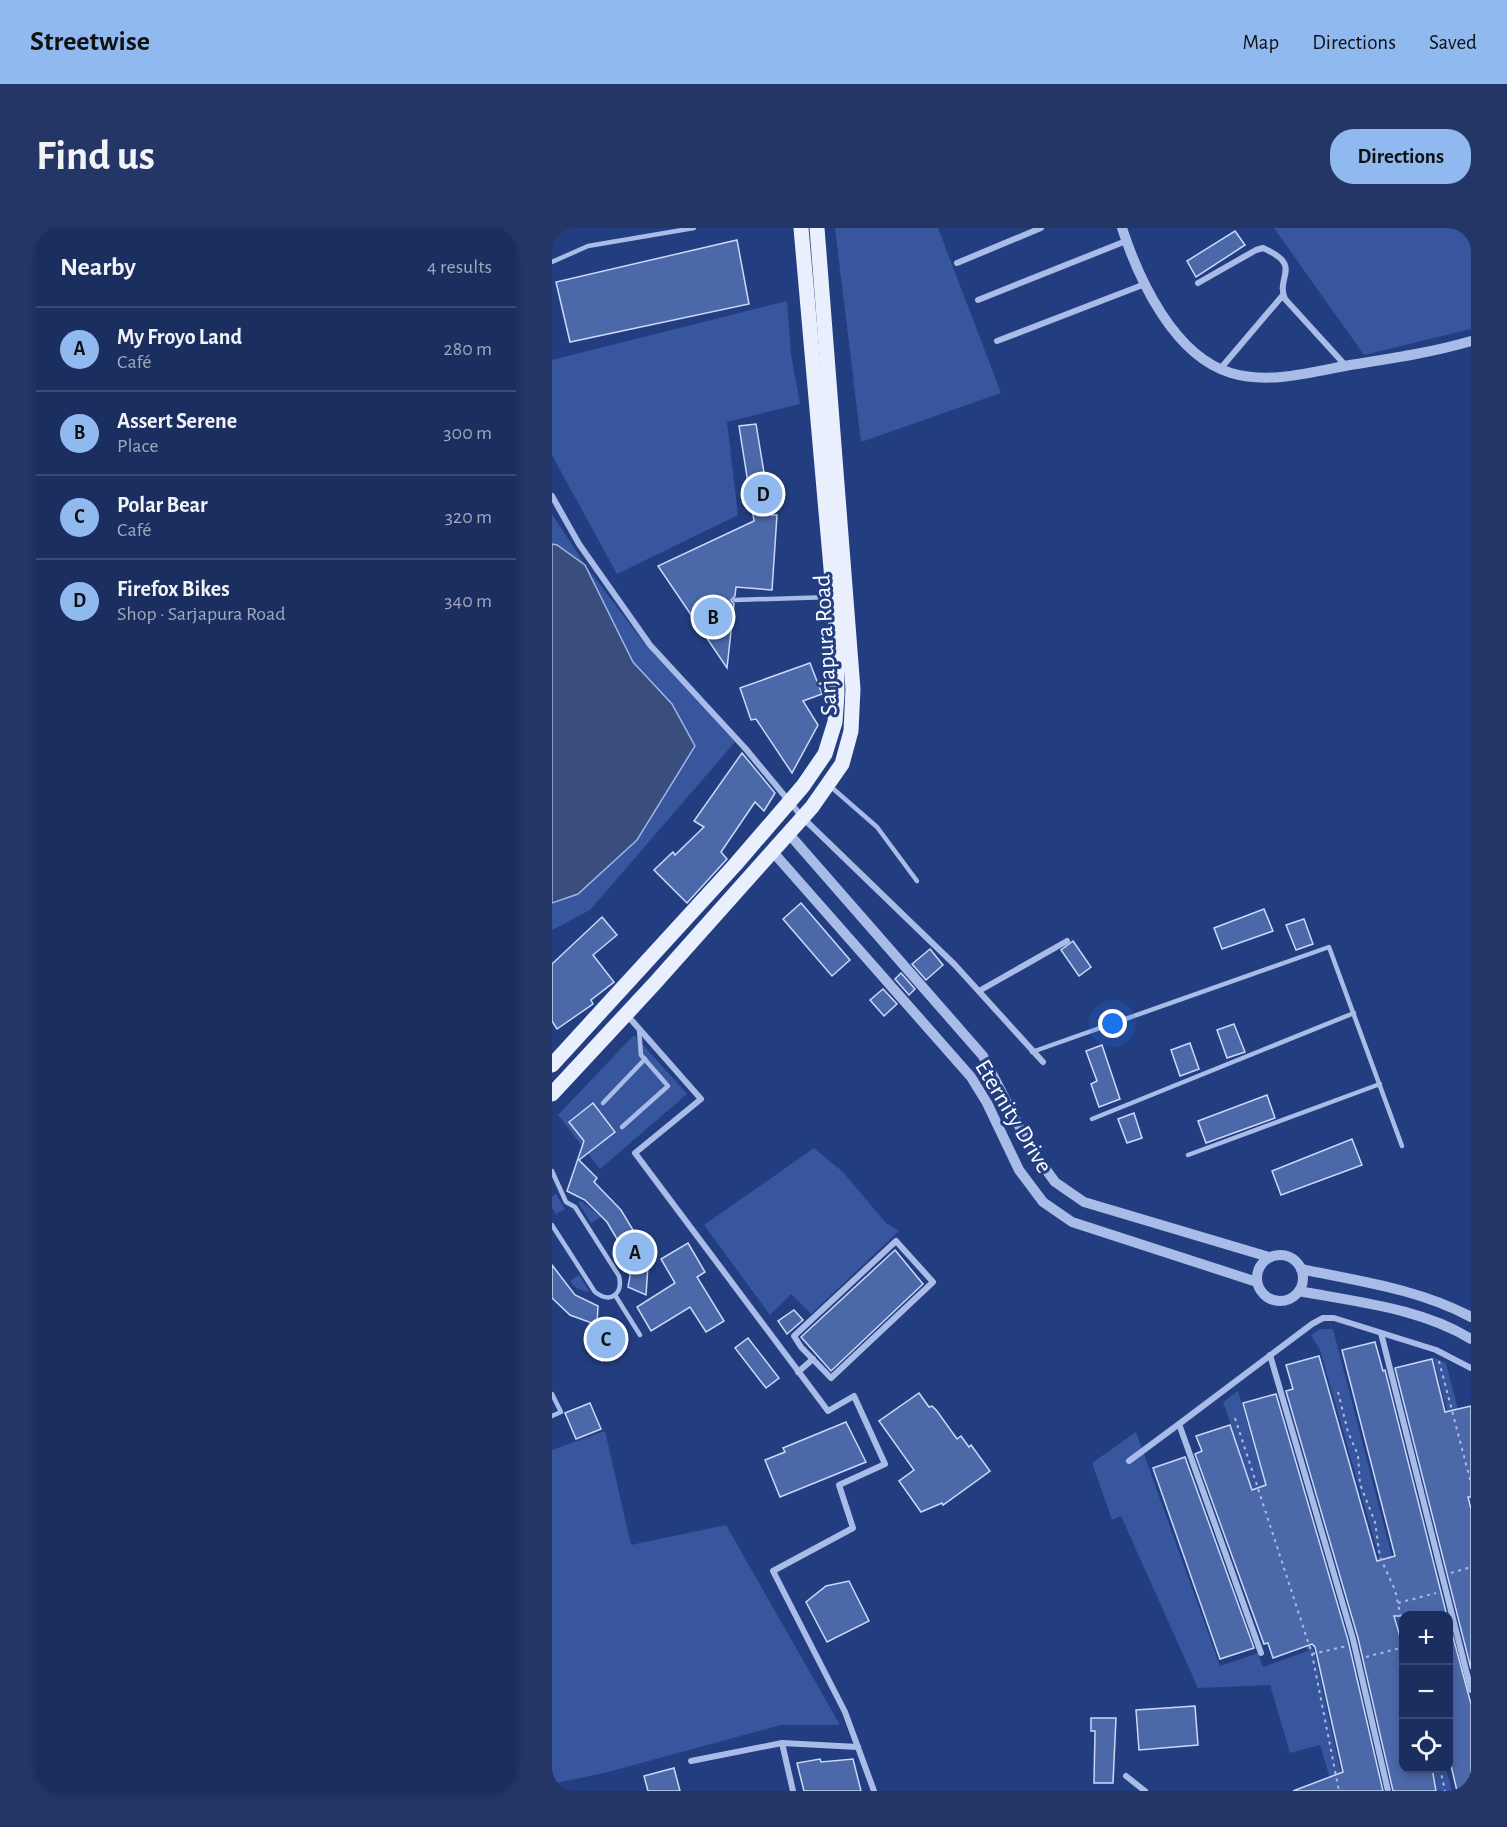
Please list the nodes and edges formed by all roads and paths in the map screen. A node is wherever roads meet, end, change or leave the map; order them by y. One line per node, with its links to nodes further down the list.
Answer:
1 (694, 228): 7 (lane)
2 (801, 228): 18 (main road, Sarjapura Road)
3 (818, 228): 20 (main road, Sarjapura Road)
4 (1041, 228): 8 (street)
5 (1122, 228): 6 (street)
6 (1126, 241): 10 (street); 12 (street)
7 (552, 262)
8 (957, 263)
9 (1198, 282): 11 (street)
10 (1145, 284): 14 (street); 16 (street)
11 (1283, 296): 15 (street); 16 (street)
12 (978, 300)
13 (1471, 340): 15 (street)
14 (997, 341)
15 (1346, 366): 16 (street)
16 (1221, 368)
17 (552, 496): 21 (street)
18 (834, 597): 19 (lane); 21 (main road, Sarjapura Road)
19 (735, 600)
20 (828, 784): 22 (main road, Sarjapura Road); 25 (lane)
21 (789, 802): 22 (street); 34 (main road, Sarjapura Road)
22 (803, 818): 23 (main road, Sarjapura Road); 27 (street)
23 (789, 834): 24 (main road, Sarjapura Road); 44 (street, Eternity Drive)
24 (773, 852): 29 (main road, Sarjapura Road); 46 (street, Eternity Drive)
25 (917, 881)
26 (1067, 941): 27 (street)
27 (979, 991): 31 (street)
28 (1354, 1013): 31 (lane); 35 (lane); 38 (lane)
29 (627, 1015): 30 (street); 36 (main road, Sarjapura Road)
30 (639, 1028): 32 (lane); 57 (street)
31 (1032, 1052): 33 (street)
32 (645, 1059): 37 (lane); 39 (lane)
33 (1043, 1062)
34 (552, 1065)
35 (1380, 1084): 40 (lane); 41 (lane)
36 (552, 1094)
37 (603, 1103)
38 (1092, 1119)
39 (622, 1127)
40 (1402, 1146)
41 (1188, 1155)
42 (552, 1171): 48 (lane)
43 (552, 1225): 48 (lane)
44 (1269, 1257): 45 (street, Eternity Drive); 46 (street)
45 (1301, 1269): 47 (street); 49 (street, Eternity Drive)
46 (1257, 1282): 47 (street, Eternity Drive)
47 (1299, 1291): 52 (street, Eternity Drive)
48 (615, 1295): 51 (lane)
49 (1471, 1317)
50 (1381, 1333): 53 (street); 54 (street); 67 (street)
51 (640, 1335)
52 (1471, 1339)
53 (1436, 1350): 56 (street); 64 (path)
54 (1270, 1355): 62 (street); 70 (street)
55 (813, 1359): 55 (street); 57 (street)
56 (1471, 1368)
57 (798, 1372): 77 (street)
58 (1338, 1392): 68 (path)
59 (552, 1394): 60 (lane)
60 (552, 1416)
61 (1235, 1418): 73 (path)
62 (1179, 1424): 63 (street); 72 (street)
63 (1129, 1461)
64 (1471, 1483)
65 (1471, 1567): 66 (path)
66 (1443, 1575)
67 (1446, 1590): 68 (path); 75 (street)
68 (1398, 1603): 69 (path)
69 (1400, 1611)
70 (1354, 1644): 73 (path); 74 (street)
71 (1399, 1648): 74 (path)
72 (1261, 1653)
73 (1312, 1654): 84 (path)
74 (1358, 1659): 85 (street)
75 (1471, 1690)
76 (783, 1743): 77 (street); 78 (street); 81 (street)
77 (858, 1747): 82 (street)
78 (691, 1761)
79 (1441, 1773): 86 (path)
80 (1126, 1776): 83 (street)
81 (793, 1791)
82 (874, 1791)
83 (1144, 1791)
84 (1339, 1791)
85 (1388, 1791)
86 (1445, 1791)

